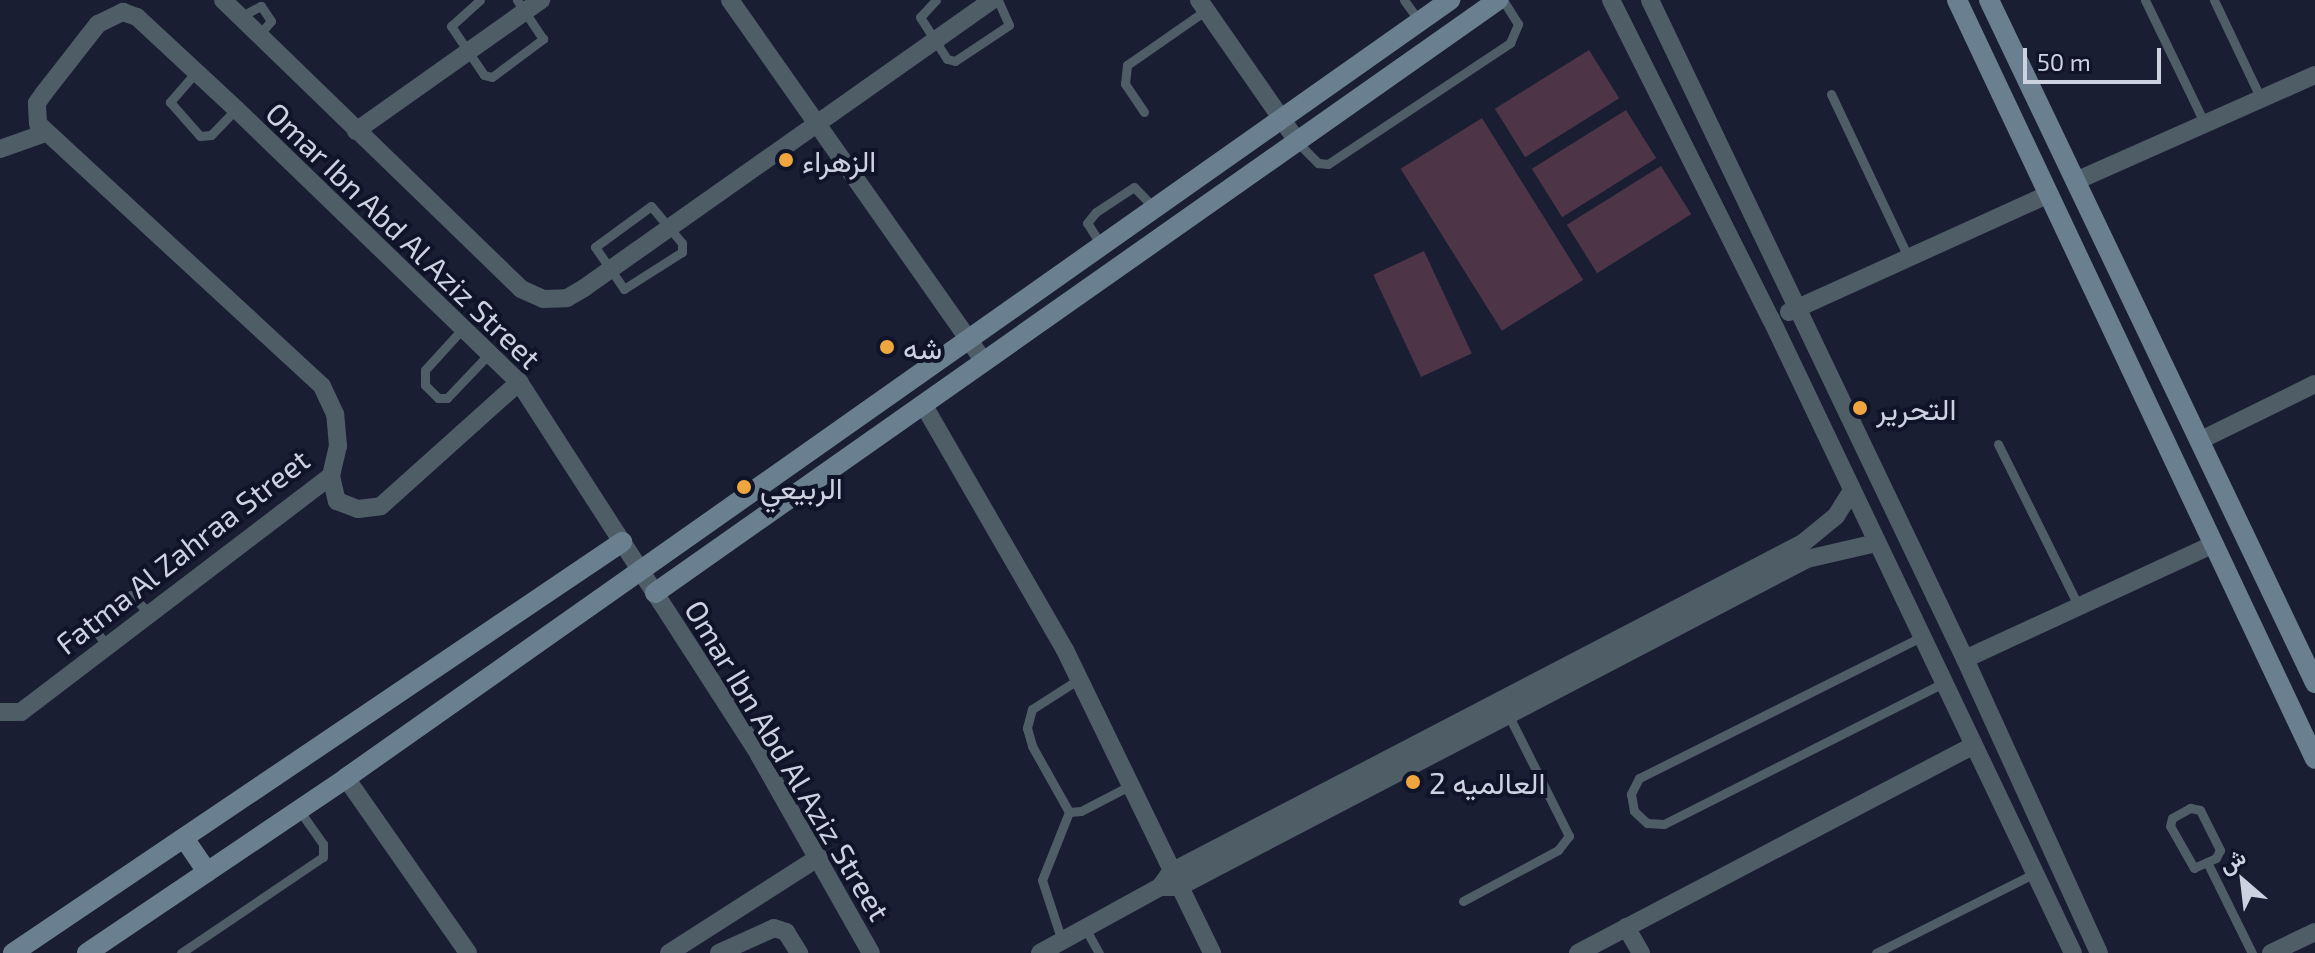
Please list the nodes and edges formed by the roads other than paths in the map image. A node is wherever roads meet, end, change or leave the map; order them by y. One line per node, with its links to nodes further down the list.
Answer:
1 (223, 0): 30 (street)
2 (480, 0): 20 (lane)
3 (541, 0): 17 (street)
4 (730, 0): 29 (street)
5 (936, 0): 19 (lane)
6 (995, 0): 19 (street); 19 (lane)
7 (1404, 0): 18 (lane)
8 (1450, 0): 18 (street)
9 (1500, 0): 32 (street); 32 (lane)
10 (1611, 0): 42 (street)
11 (1650, 0): 41 (street)
12 (1957, 0): 35 (street)
13 (2145, 0): 28 (lane)
14 (2214, 0): 24 (lane)
15 (1997, 3): 34 (street)
16 (1202, 5): 26 (lane); 27 (street)
17 (521, 6): 20 (street); 20 (lane)
18 (1419, 21): 27 (street)
19 (934, 40): 29 (street)
20 (468, 51): 30 (street)
21 (196, 72): 25 (street, Omar Ibn Abd Al Aziz Street); 25 (lane); 31 (street, Omar Ibn Abd Al Aziz Street)
22 (2315, 75): 24 (street)
23 (1831, 94): 39 (lane)
24 (2260, 97): 28 (street)
25 (236, 109): 43 (street, Omar Ibn Abd Al Aziz Street)
26 (1144, 112)
27 (1281, 119): 32 (street); 36 (street)
28 (2204, 122): 34 (street)
29 (816, 123): 37 (street); 44 (street)
30 (356, 131): 40 (street)
31 (45, 133): 33 (street); 52 (street, Fatma Al Zahraa Street)
32 (1297, 141): 46 (street)
33 (0, 149)
34 (2078, 180): 50 (street)
35 (2049, 194): 39 (street); 56 (street)
36 (1154, 208): 38 (street); 38 (lane)
37 (669, 225): 40 (street); 40 (lane); 40 (lane)
38 (1101, 245): 44 (street)
39 (1909, 259): 41 (street)
40 (607, 268)
41 (1797, 308): 42 (street); 63 (street)
42 (1771, 319): 53 (street)
43 (465, 326): 45 (street, Omar Ibn Abd Al Aziz Street); 45 (lane)
44 (968, 339): 46 (street); 57 (street)
45 (491, 352): 47 (street, Omar Ibn Abd Al Aziz Street)
46 (984, 361): 49 (street)
47 (519, 382): 52 (street); 54 (street, Omar Ibn Abd Al Aziz Street)
48 (2315, 384): 50 (street)
49 (923, 404): 58 (street); 64 (street)
50 (2201, 440): 66 (street)
51 (1998, 444): 59 (lane)
52 (331, 476): 60 (street, Fatma Al Zahraa Street)
53 (1851, 492): 55 (street); 67 (street)
54 (622, 542): 57 (street, Omar Ibn Abd Al Aziz Street); 75 (street)
55 (1876, 543): 61 (street); 67 (street)
56 (2214, 544): 59 (street); 70 (street)
57 (640, 569): 58 (street, Omar Ibn Abd Al Aziz Street); 71 (street)
58 (655, 593): 76 (street, Omar Ibn Abd Al Aziz Street)
59 (2079, 607): 63 (street)
60 (151, 615): 62 (street, Fatma Al Zahraa Street); 62 (lane)
61 (1921, 637): 65 (street); 65 (lane)
62 (108, 647): 68 (street, Fatma Al Zahraa Street)
63 (1965, 659): 101 (street)
64 (1079, 679): 72 (street); 74 (lane)
65 (1943, 683): 69 (street)
66 (2315, 683)
67 (1505, 708): 80 (street); 81 (lane)
68 (0, 712)
69 (1973, 746): 79 (street); 82 (street)
70 (2315, 759)
71 (346, 778): 73 (street); 90 (street)
72 (1134, 783): 74 (lane); 80 (street)
73 (299, 810): 78 (street); 89 (lane)
74 (1069, 812): 85 (lane)
75 (184, 838): 78 (street); 87 (street)
76 (819, 857): 86 (street); 93 (street, Omar Ibn Abd Al Aziz Street)
77 (2207, 862): 77 (lane); 102 (lane)
78 (207, 872): 88 (street)
79 (2035, 873): 99 (lane); 100 (street)
80 (1170, 882): 83 (street); 96 (street)
81 (1463, 901)
82 (1626, 927): 97 (street); 98 (street)
83 (1085, 928): 85 (street); 95 (lane)
84 (2315, 932): 103 (street)
85 (1062, 941): 94 (street)
86 (680, 950)
87 (13, 953)
88 (87, 953)
89 (181, 953)
90 (468, 953)
91 (719, 953): 92 (street)
92 (799, 953)
93 (871, 953)
94 (1040, 953)
95 (1099, 953)
96 (1212, 953)
97 (1578, 953)
98 (1641, 953)
99 (1876, 953)
100 (2073, 953)
101 (2099, 953)
102 (2252, 953)
103 (2271, 953)

